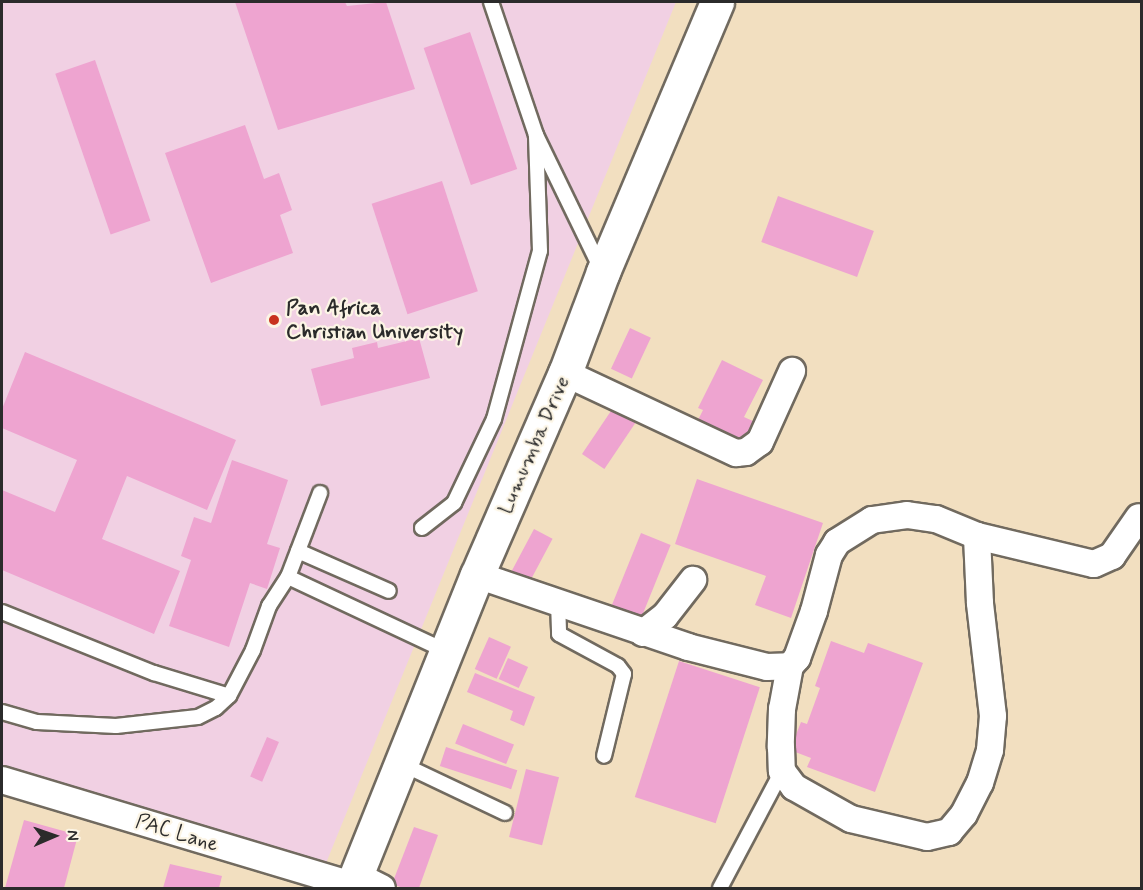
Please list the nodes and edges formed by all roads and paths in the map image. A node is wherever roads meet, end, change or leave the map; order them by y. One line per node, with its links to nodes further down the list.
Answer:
1 (491, 2): 3 (lane)
2 (717, 2): 4 (street, Lumumba Drive)
3 (536, 135): 4 (lane); 9 (lane)
4 (603, 272): 6 (street, Lumumba Drive)
5 (792, 371): 6 (street)
6 (565, 373): 12 (street, Lumumba Drive)
7 (320, 493): 11 (lane)
8 (1139, 517): 10 (street)
9 (422, 528)
10 (977, 536): 20 (street); 25 (street)
11 (298, 551): 13 (lane); 15 (lane)
12 (477, 575): 16 (street); 19 (street, Lumumba Drive)
13 (288, 577): 19 (lane); 21 (lane)
14 (693, 580): 18 (street)
15 (389, 591)
16 (558, 602): 18 (street); 23 (lane)
17 (2, 612): 21 (lane)
18 (643, 633): 20 (street)
19 (449, 652): 24 (street, Lumumba Drive)
20 (790, 666): 25 (street)
21 (229, 696): 22 (lane)
22 (2, 712)
23 (604, 756)
24 (402, 764): 27 (lane); 28 (street, Lumumba Drive)
25 (782, 771): 29 (lane)
26 (2, 780): 28 (street, PAC Lane)
27 (505, 813)
28 (360, 884)
29 (720, 888)

